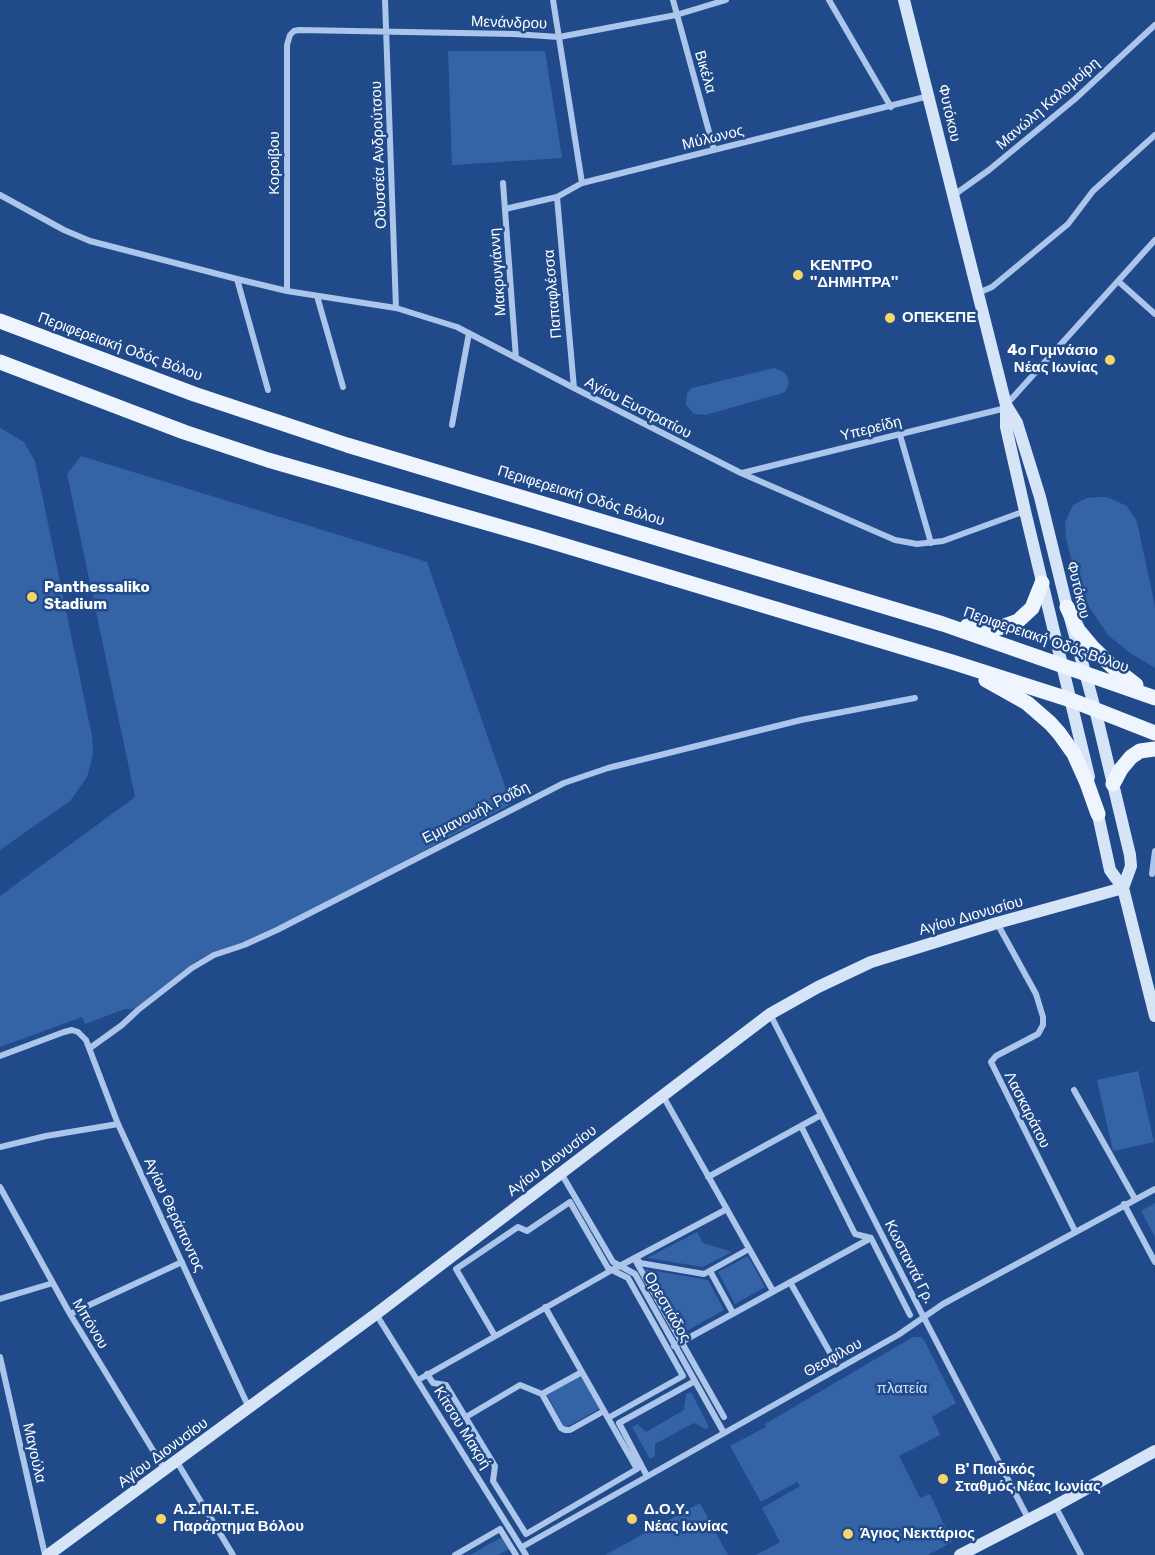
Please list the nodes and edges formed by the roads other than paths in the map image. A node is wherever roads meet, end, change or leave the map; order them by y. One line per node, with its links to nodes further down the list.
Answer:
1 (386, 0): 9 (street, Οδυσσέα Ανδρούτσου)
2 (553, 0): 11 (street)
3 (673, 0): 7 (street, Βικέλα)
4 (726, 0): 7 (street, Μενάνδρου)
5 (829, 0): 13 (street)
6 (904, 0): 12 (main road, Φυτόκου)
7 (676, 15): 11 (street, Μενάνδρου); 15 (street, Βικέλα)
8 (1155, 25): 19 (street, Μανώλη Καλομοίρη)
9 (386, 33): 10 (street, Μενάνδρου); 11 (street, Μενάνδρου); 28 (street, Οδυσσέα Ανδρούτσου)
10 (290, 35): 25 (street, Κοροίβου)
11 (559, 37): 17 (street)
12 (930, 96): 13 (street, Μύλωνος); 19 (main road, Φυτόκου)
13 (891, 107): 15 (street, Μύλωνος)
14 (1155, 135): 26 (street)
15 (714, 150): 17 (street, Μύλωνος)
16 (502, 183): 21 (street, Μακρυγιάννη)
17 (582, 183): 20 (street, Μύλωνος)
18 (0, 195): 23 (street, Αγίου Ευστρατίου)
19 (952, 195): 26 (main road, Φυτόκου)
20 (557, 197): 21 (street, Μύλωνος); 35 (street, Παπαφλέσσα)
21 (505, 209): 32 (street, Μακρυγιάννη)
22 (1155, 240): 24 (street)
23 (237, 279): 25 (street, Αγίου Ευστρατίου); 36 (street)
24 (1118, 281): 29 (street); 37 (street)
25 (287, 291): 27 (street, Αγίου Ευστρατίου)
26 (978, 293): 37 (main road, Φυτόκου)
27 (317, 296): 28 (street, Αγίου Ευστρατίου); 34 (street)
28 (396, 308): 31 (street, Αγίου Ευστρατίου)
29 (1155, 314)
30 (0, 321): 45 (main road, Περιφερειακή Οδός Βόλου)
31 (469, 333): 32 (street, Αγίου Ευστρατίου); 38 (street)
32 (516, 358): 35 (street, Αγίου Ευστρατίου)
33 (0, 362): 46 (main road)
34 (343, 387)
35 (574, 388): 40 (street, Αγίου Ευστρατίου)
36 (268, 390)
37 (1006, 406): 39 (street, Υπερείδη); 41 (main road, Φυτόκου); 44 (main road, Φυτόκου)
38 (453, 425)
39 (900, 435): 40 (street, Υπερείδη); 42 (street)
40 (741, 473): 42 (street, Αγίου Ευστρατίου)
41 (1025, 511): 42 (street, Αγίου Ευστρατίου); 43 (main road, Φυτόκου)
42 (931, 543)
43 (1042, 583): 45 (main road); 47 (main road, Φυτόκου)
44 (1066, 607): 48 (main road, Φυτόκου); 49 (main road)
45 (943, 624): 47 (main road, Περιφερειακή Οδός Βόλου)
46 (952, 662): 51 (main road); 56 (main road)
47 (1062, 664): 48 (main road, Περιφερειακή Οδός Βόλου); 51 (main road, Φυτόκου)
48 (1084, 672): 49 (main road, Περιφερειακή Οδός Βόλου); 52 (main road, Φυτόκου)
49 (1153, 697)
50 (915, 698): 64 (street, Εμμανουήλ Ροΐδη)
51 (1071, 700): 52 (main road); 56 (main road, Φυτόκου)
52 (1095, 709): 53 (main road); 55 (main road, Φυτόκου)
53 (1155, 733)
54 (1155, 749): 55 (main road)
55 (1113, 784): 59 (main road, Φυτόκου)
56 (1098, 814): 59 (main road, Φυτόκου)
57 (1155, 851): 58 (street)
58 (1152, 874)
59 (1123, 888): 60 (main road, Αγίου Διονυσίου); 61 (main road, Φυτόκου)
60 (997, 923): 62 (main road, Αγίου Διονυσίου); 79 (street, Λασκαράτου)
61 (1151, 982): 63 (main road, Φυτόκου)
62 (770, 1014): 67 (main road, Αγίου Διονυσίου); 68 (street, Κωσταντά Γρ.)
63 (1155, 1016)
64 (90, 1048): 65 (street, Αγίου Θεράποντος); 69 (street, Αγίου Θεράποντος)
65 (0, 1056)
66 (1074, 1090): 76 (street)
67 (663, 1096): 72 (main road, Αγίου Διονυσίου); 73 (street)
68 (821, 1115): 70 (street); 97 (street, Κωσταντά Γρ.)
69 (118, 1124): 71 (street); 83 (street, Αγίου Θεράποντος)
70 (801, 1126): 73 (street); 80 (street)
71 (0, 1147)
72 (561, 1173): 85 (street, Ορεστιάδος); 95 (main road, Αγίου Διονυσίου)
73 (708, 1177): 78 (street)
74 (0, 1187): 89 (street, Μπόνου)
75 (1155, 1189): 76 (street, Θεοφίλου)
76 (1135, 1199): 77 (street, Θεοφίλου)
77 (1124, 1204): 79 (street, Θεοφίλου); 84 (street)
78 (726, 1209): 81 (street); 82 (street)
79 (1075, 1231): 97 (street, Θεοφίλου)
80 (871, 1238): 88 (street); 96 (street)
81 (749, 1249): 87 (street); 90 (street)
82 (635, 1257): 85 (street); 87 (street); 99 (street)
83 (182, 1262): 94 (street); 108 (street, Αγίου Θεράποντος)
84 (1155, 1262)
85 (620, 1266): 86 (street); 99 (street, Ορεστιάδος)
86 (612, 1270): 92 (street); 98 (street); 100 (street)
87 (710, 1271): 93 (street)
88 (790, 1282): 90 (street); 102 (street)
89 (53, 1283): 91 (street); 94 (street, Μπόνου)
90 (773, 1291): 93 (street)
91 (0, 1299)
92 (545, 1307): 98 (street); 103 (street)
93 (733, 1313): 99 (street)
94 (70, 1314): 116 (street, Μπόνου)
95 (376, 1314): 105 (street, Κίτσου Μακρή); 108 (main road, Αγίου Διονυσίου)
96 (910, 1315)
97 (924, 1317): 113 (street, Θεοφίλου); 119 (street, Κωσταντά Γρ.)
98 (495, 1336): 104 (street)
99 (678, 1343): 100 (street); 106 (street, Ορεστιάδος); 110 (street)
100 (668, 1349): 112 (street)
101 (0, 1357): 122 (street, Μαγούλα)
102 (832, 1358)
103 (582, 1372): 107 (street); 109 (street)
104 (427, 1374): 105 (street); 111 (street)
105 (418, 1380): 120 (street, Κίτσου Μακρή)
106 (695, 1381): 113 (street, Ορεστιάδος); 117 (street)
107 (542, 1394): 109 (street); 111 (street)
108 (249, 1408): 115 (main road, Αγίου Διονυσίου)
109 (604, 1411): 112 (street)
110 (724, 1417)
111 (466, 1418): 112 (street)
112 (608, 1418)
113 (724, 1433): 117 (street, Θεοφίλου)
114 (1155, 1451): 118 (main road)
115 (177, 1462): 116 (main road, Αγίου Διονυσίου); 123 (street)
116 (165, 1470): 122 (main road, Αγίου Διονυσίου)
117 (647, 1476): 120 (street, Θεοφίλου)
118 (1056, 1506): 119 (main road); 127 (street)
119 (1029, 1520): 126 (main road)
120 (522, 1547): 125 (street, Κίτσου Μακρή)
121 (514, 1554): 124 (street)
122 (46, 1555)
123 (233, 1555)
124 (455, 1555)
125 (526, 1555)
126 (960, 1555)
127 (1082, 1555)

